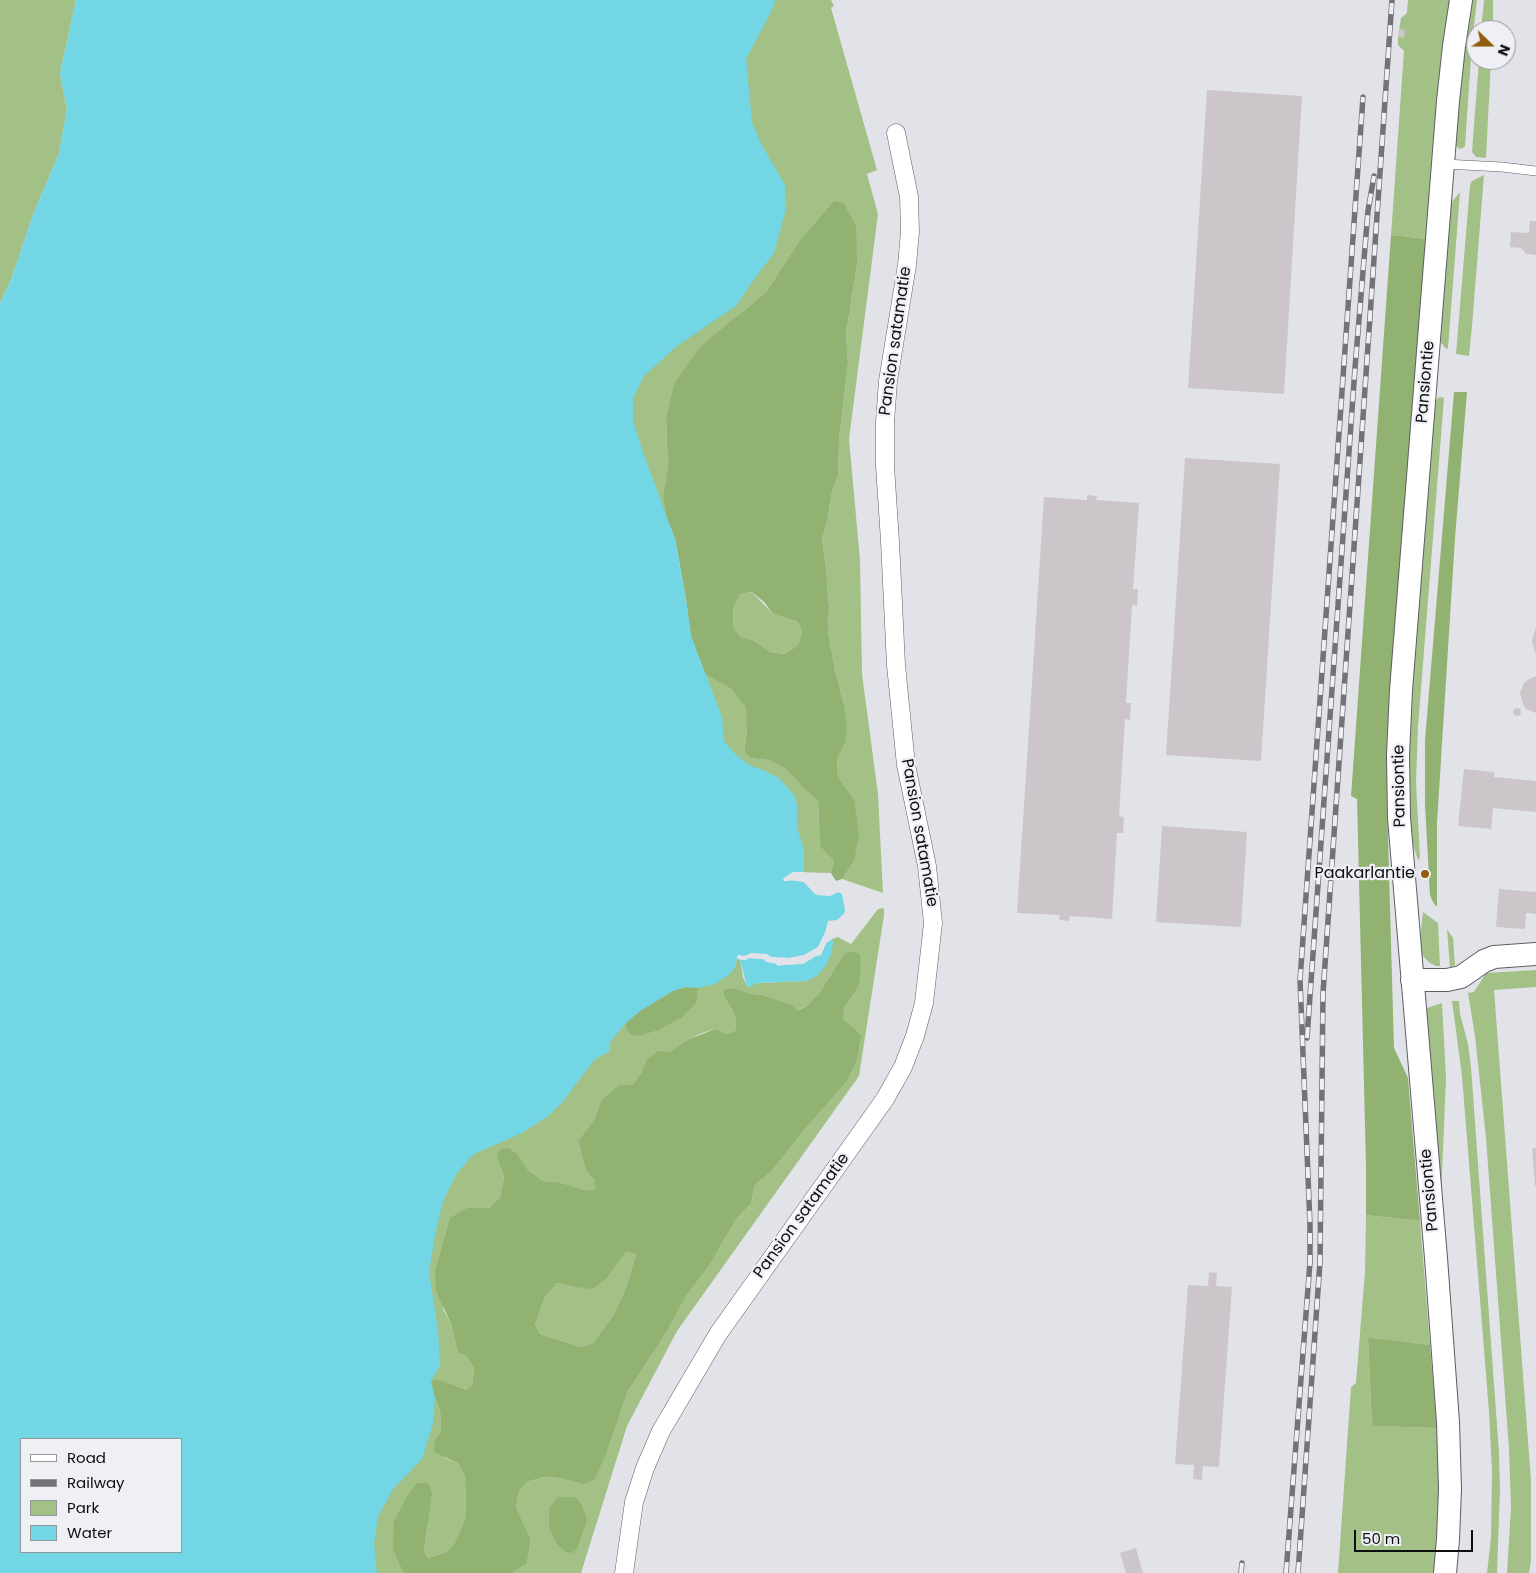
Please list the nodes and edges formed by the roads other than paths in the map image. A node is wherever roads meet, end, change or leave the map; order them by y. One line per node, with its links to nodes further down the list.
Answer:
1 (1461, 0): 3 (street, Pansiontie)
2 (896, 133): 7 (street, Pansion satamatie)
3 (1443, 164): 4 (lane); 6 (street, Pansiontie)
4 (1536, 171)
5 (1536, 954): 6 (street)
6 (1412, 980): 8 (street, Pansiontie)
7 (624, 1573)
8 (1445, 1573)

